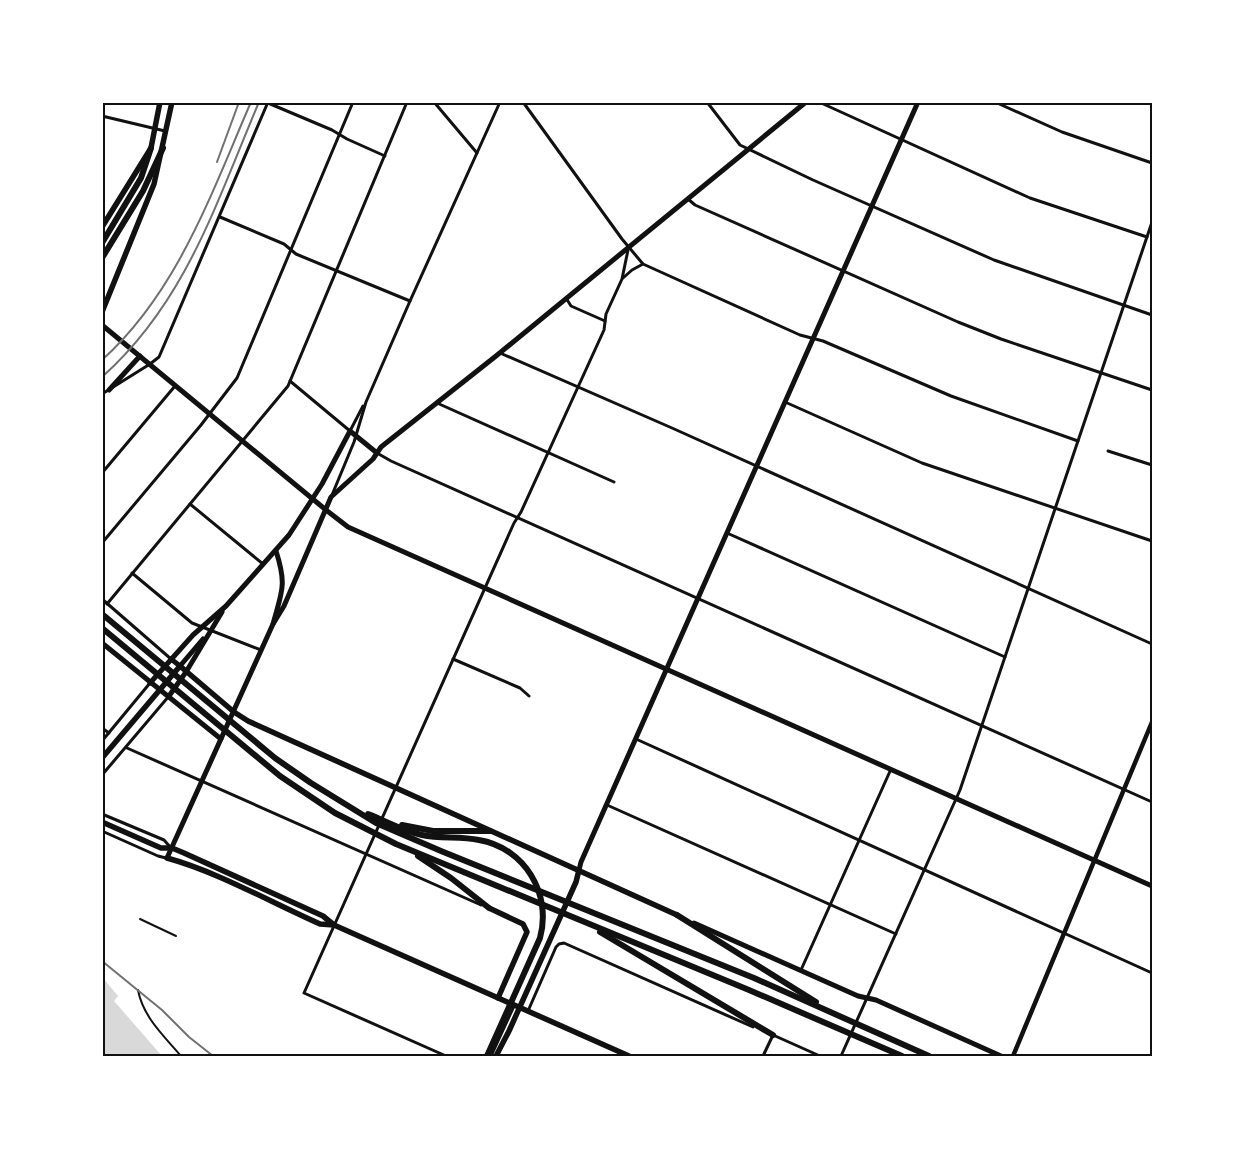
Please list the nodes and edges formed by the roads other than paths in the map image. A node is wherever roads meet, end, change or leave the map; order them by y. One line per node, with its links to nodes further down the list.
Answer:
1 (160, 102): 16 (main road)
2 (172, 102): 17 (main road)
3 (353, 102): 18 (street)
4 (407, 102): 24 (street)
5 (434, 102): 23 (street)
6 (500, 102): 23 (street)
7 (523, 102): 33 (street)
8 (707, 102): 22 (street)
9 (806, 102): 14 (main road)
10 (819, 102): 19 (street)
11 (918, 102): 19 (main road)
12 (996, 102): 25 (street)
13 (268, 103): 18 (street); 28 (street)
14 (799, 105): 22 (main road)
15 (102, 116): 16 (street)
16 (154, 129): 17 (street); 20 (main road)
17 (166, 132): 21 (main road)
18 (339, 135): 24 (street); 34 (street)
19 (901, 140): 27 (main road); 31 (street)
20 (151, 148): 30 (main road); 32 (highway)
21 (163, 148): 35 (highway); 43 (main road)
22 (749, 149): 26 (main road); 27 (street)
23 (477, 154): 41 (street)
24 (385, 156): 37 (street)
25 (1152, 163)
26 (688, 199): 33 (main road); 38 (street)
27 (872, 206): 38 (main road); 42 (street)
28 (220, 217): 34 (street); 50 (street)
29 (1152, 222): 31 (street)
30 (102, 227)
31 (1147, 237): 42 (street)
32 (102, 243)
33 (629, 247): 36 (street); 39 (street); 40 (main road)
34 (291, 249): 37 (street); 61 (street)
35 (102, 258)
36 (643, 264): 39 (street); 47 (street)
37 (336, 270): 41 (street); 52 (street)
38 (843, 271): 47 (main road); 51 (street)
39 (622, 279): 45 (street)
40 (566, 298): 45 (street); 48 (main road)
41 (410, 301): 59 (street)
42 (1124, 305): 44 (street); 51 (street)
43 (102, 312)
44 (1152, 315)
45 (605, 321): 54 (street)
46 (102, 324): 49 (main road)
47 (813, 338): 58 (main road); 65 (street)
48 (500, 353): 54 (street); 60 (main road)
49 (140, 356): 50 (main road); 55 (main road)
50 (150, 364): 53 (main road); 55 (street)
51 (1101, 373): 56 (street); 65 (street)
52 (290, 381): 62 (street); 64 (street)
53 (175, 386): 61 (main road); 71 (street)
54 (578, 387): 68 (street); 70 (street)
55 (109, 390): 57 (street)
56 (1152, 390)
57 (102, 394)
58 (785, 401): 70 (main road); 76 (street)
59 (366, 402): 62 (street); 63 (street)
60 (437, 403): 67 (main road); 68 (street)
61 (210, 413): 64 (main road); 81 (street)
62 (350, 431): 63 (main road); 74 (main road)
63 (356, 436): 67 (main road); 73 (street)
64 (243, 441): 74 (main road); 75 (street)
65 (1078, 441): 76 (street)
66 (1108, 451): 69 (street)
67 (377, 453): 73 (main road); 78 (street)
68 (547, 453): 72 (street); 78 (street)
69 (1152, 465)
70 (756, 467): 79 (main road); 86 (street)
71 (102, 473)
72 (614, 482)
73 (331, 497): 77 (main road)
74 (313, 499): 77 (main road); 82 (main road)
75 (190, 504): 83 (street); 84 (street)
76 (1055, 508): 80 (street); 86 (street)
77 (326, 510): 85 (main road); 92 (main road)
78 (517, 518): 85 (street); 87 (street)
79 (726, 533): 87 (main road); 99 (street)
80 (1152, 541)
81 (102, 543)
82 (276, 551): 83 (main road); 92 (main road)
83 (264, 564): 90 (main road)
84 (132, 573): 89 (street); 93 (street)
85 (485, 588): 101 (street); 103 (main road)
86 (1028, 589): 97 (street); 99 (street)
87 (697, 598): 103 (main road); 111 (street)
88 (102, 600): 89 (street)
89 (107, 604): 100 (street)
90 (226, 606): 93 (main road); 95 (main road)
91 (102, 614): 128 (highway)
92 (273, 624): 98 (main road)
93 (203, 627): 95 (street); 100 (main road)
94 (102, 628): 135 (highway)
95 (211, 630): 98 (street); 102 (main road); 104 (main road)
96 (102, 643): 105 (main road)
97 (1152, 644)
98 (261, 650): 109 (main road)
99 (1005, 657): 111 (street)
100 (171, 659): 102 (main road); 105 (main road)
101 (454, 659): 108 (street); 122 (street)
102 (180, 666): 104 (main road); 106 (main road)
103 (666, 669): 115 (main road); 119 (main road)
104 (186, 672): 107 (main road); 109 (main road)
105 (150, 683): 106 (main road); 113 (street)
106 (161, 690): 107 (main road); 118 (main road)
107 (169, 696): 114 (main road); 117 (street)
108 (529, 696)
109 (234, 712): 114 (main road); 122 (main road)
110 (1152, 723): 123 (street)
111 (982, 725): 123 (street); 124 (street)
112 (102, 728): 113 (street)
113 (109, 733): 116 (street)
114 (221, 739): 121 (main road)
115 (636, 739): 126 (main road); 133 (street)
116 (102, 741)
117 (127, 748): 120 (street); 121 (street)
118 (102, 758)
119 (891, 769): 124 (main road); 133 (street)
120 (102, 775)
121 (202, 782): 134 (main road); 136 (street)
122 (396, 788): 132 (main road); 136 (street)
123 (1125, 789): 125 (street); 138 (street)
124 (956, 798): 138 (main road); 139 (street)
125 (1152, 802)
126 (606, 805): 140 (main road); 142 (street)
127 (102, 814): 134 (street)
128 (364, 814): 130 (highway); 130 (highway)
129 (102, 822): 134 (main road)
130 (401, 829): 132 (highway); 158 (highway); 163 (highway)
131 (102, 830): 137 (street)
132 (490, 831): 140 (main road)
133 (859, 840): 139 (street); 142 (street)
134 (172, 848): 137 (main road); 147 (main road)
135 (409, 849): 143 (highway); 146 (highway)
136 (366, 854): 143 (street); 147 (street)
137 (167, 858): 147 (main road)
138 (1096, 861): 141 (main road); 149 (street)
139 (925, 869): 148 (street); 149 (street)
140 (579, 870): 144 (main road); 164 (main road)
141 (1152, 886)
142 (830, 905): 148 (street); 151 (street)
143 (488, 908): 154 (main road)
144 (677, 915): 151 (main road); 158 (highway)
145 (140, 919): 150 (lane)
146 (580, 920): 159 (highway); 160 (highway)
147 (334, 925): 154 (main road); 162 (street)
148 (896, 934): 155 (street)
149 (1065, 934): 152 (street); 173 (street)
150 (176, 936)
151 (801, 971): 155 (main road)
152 (1152, 973)
153 (138, 990): 161 (lane)
154 (498, 998): 156 (main road)
155 (867, 998): 168 (street); 172 (main road)
156 (514, 1005): 157 (main road); 163 (street)
157 (528, 1011): 159 (street); 165 (main road)
158 (836, 1015): 171 (highway)
159 (773, 1035): 166 (street); 167 (street)
160 (883, 1048): 169 (highway); 170 (highway)
161 (181, 1056)
162 (446, 1056)
163 (489, 1056)
164 (496, 1056)
165 (629, 1056)
166 (763, 1056)
167 (820, 1056)
168 (841, 1056)
169 (895, 1056)
170 (902, 1056)
171 (929, 1056)
172 (1001, 1056)
173 (1013, 1056)

